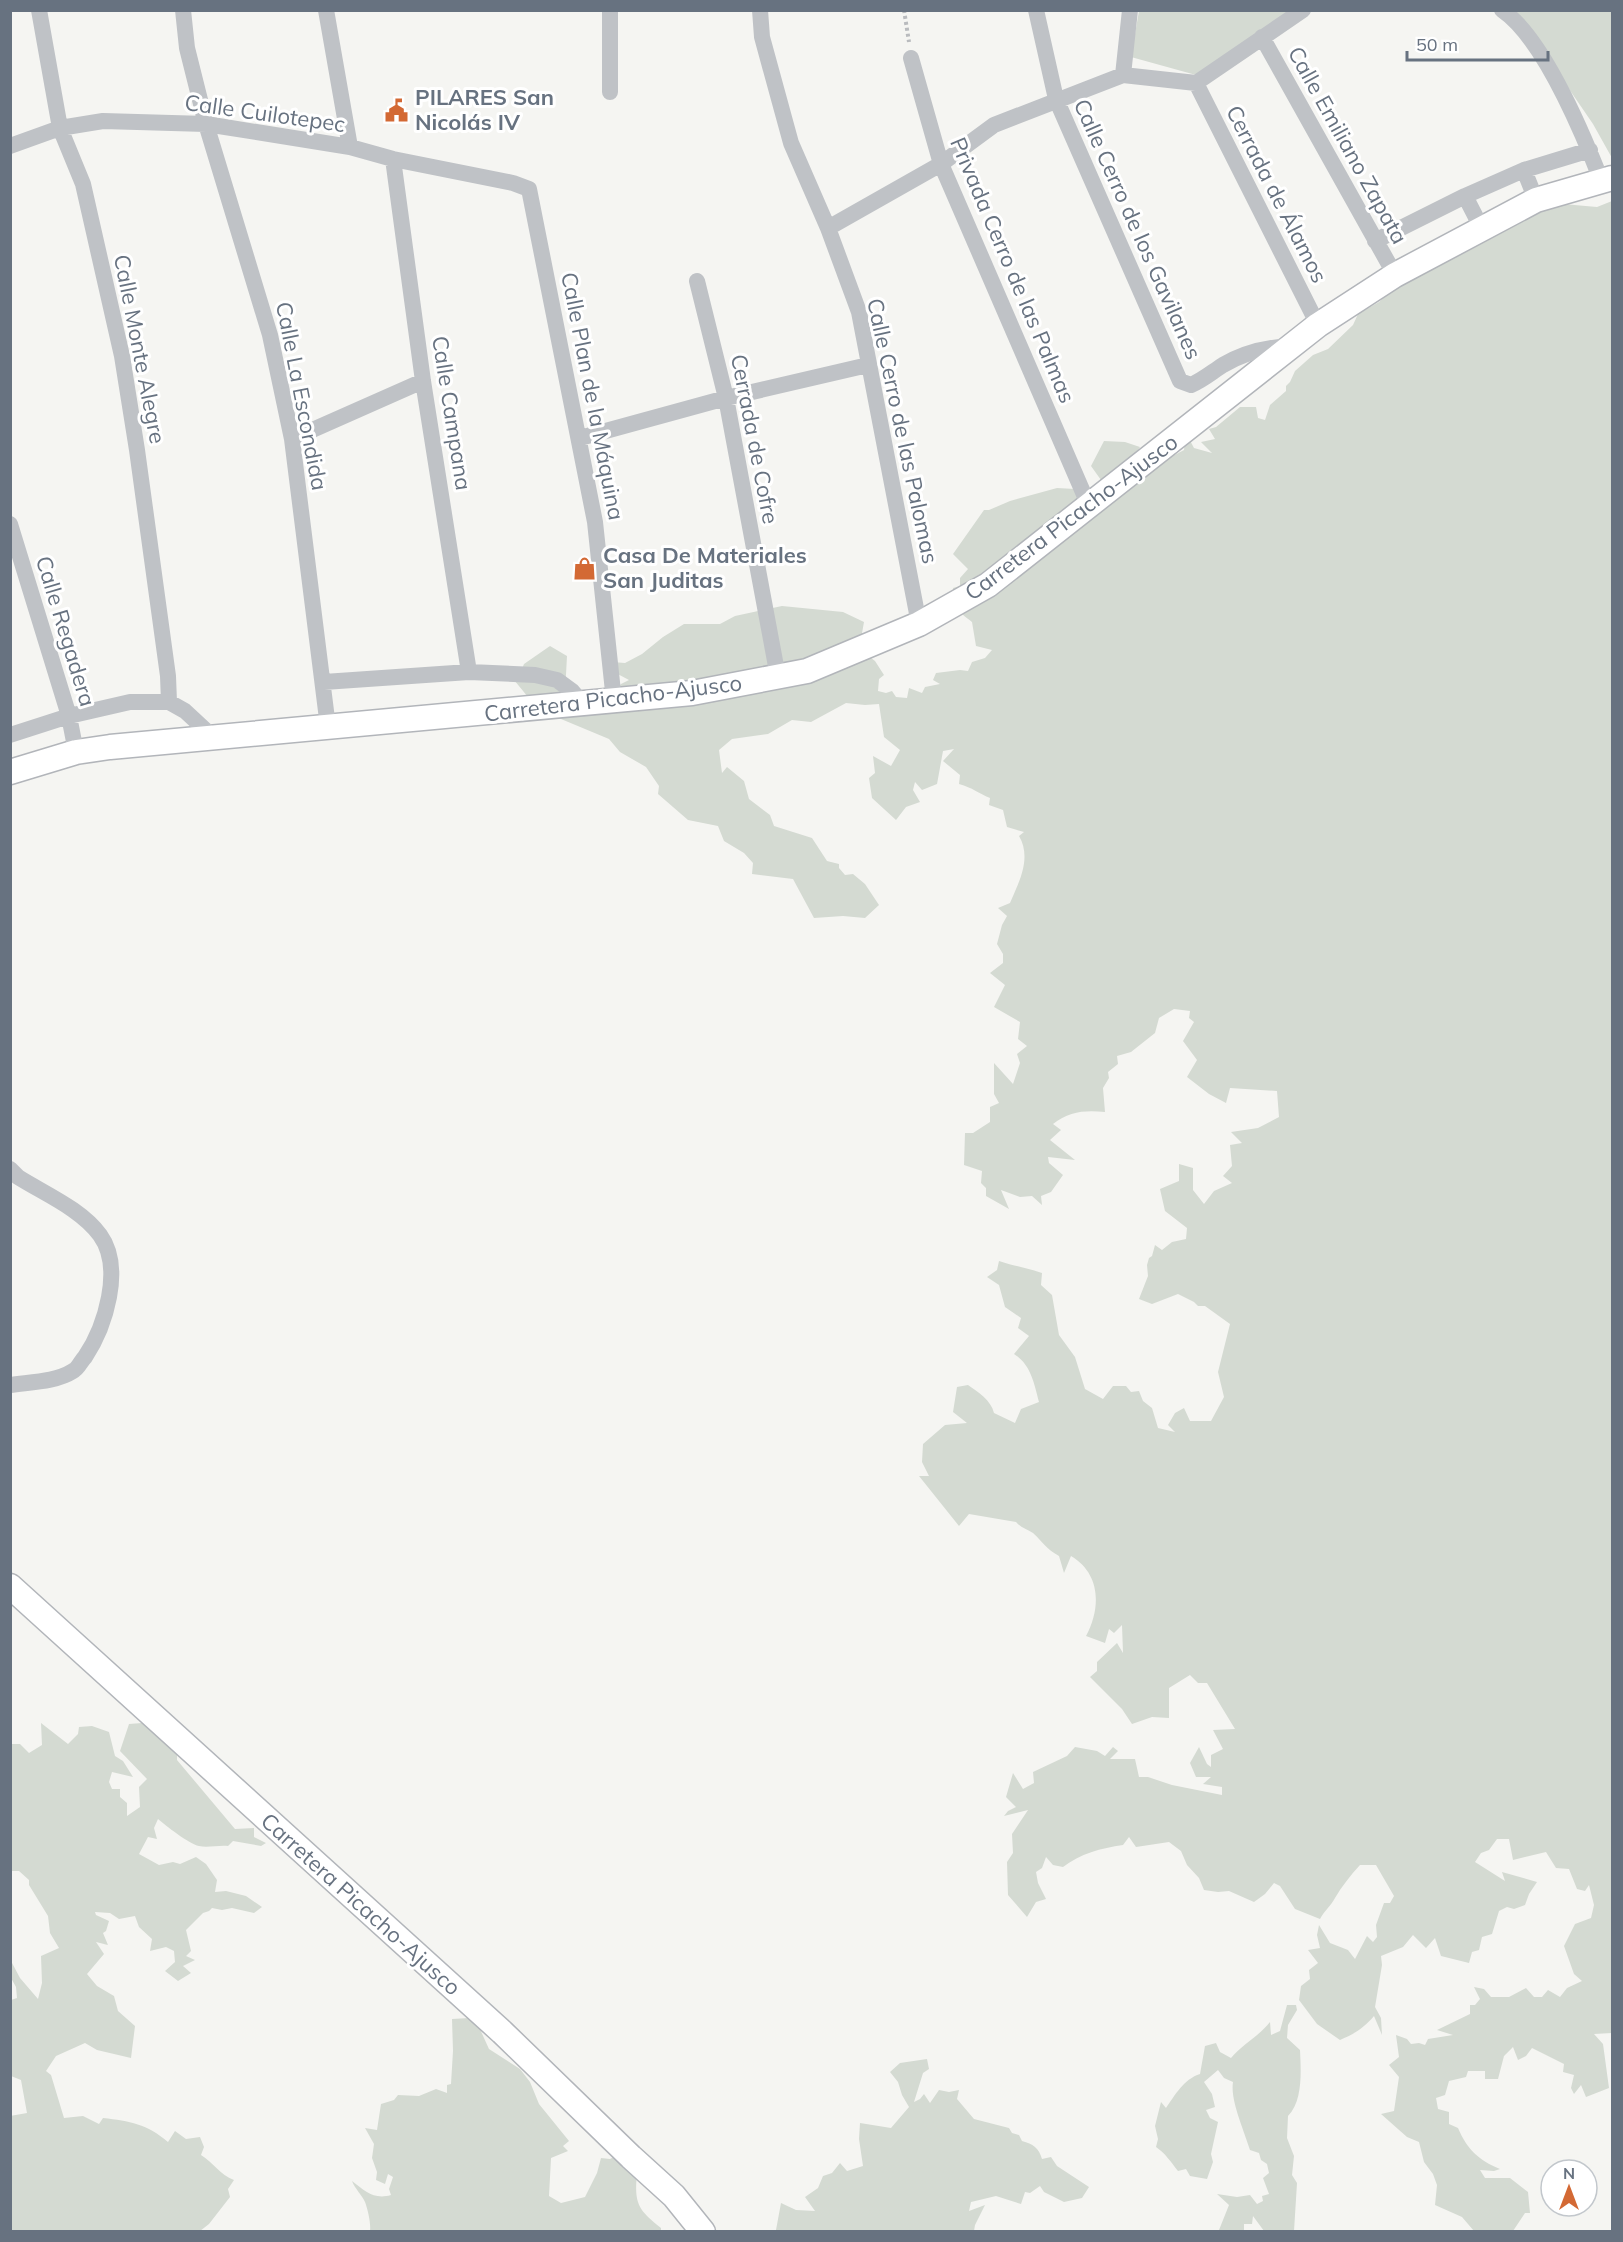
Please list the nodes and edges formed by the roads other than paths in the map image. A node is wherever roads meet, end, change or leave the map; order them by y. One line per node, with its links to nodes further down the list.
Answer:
1 (39, 10): 17 (street, Calle Monte Alegre)
2 (183, 10): 16 (street, Calle La Escondida)
3 (326, 10): 19 (street)
4 (610, 10): 14 (street)
5 (760, 10): 29 (street, Calle Cerro de las Palomas)
6 (1036, 10): 15 (street, Calle Cerro de los Gavilanes)
7 (1130, 10): 12 (street)
8 (1303, 10): 10 (street)
9 (1502, 10): 20 (street)
10 (1262, 37): 13 (street); 30 (street, Calle Emiliano Zapata)
11 (911, 58): 22 (street, Privada Cerro de las Palmas)
12 (1123, 75): 13 (street); 15 (street)
13 (1196, 83): 33 (street, Cerrada de Álamos)
14 (610, 92)
15 (1056, 99): 22 (street); 34 (street, Calle Cerro de los Gavilanes)
16 (206, 124): 17 (street, Calle Cuilotepec); 19 (street, Calle Cuilotepec); 39 (street, Calle La Escondida)
17 (60, 128): 18 (street, Calle Cuilotepec); 46 (street, Calle Monte Alegre)
18 (10, 146)
19 (350, 147): 21 (street, Calle Cuilotepec)
20 (1590, 150): 23 (street); 24 (street)
21 (393, 159): 25 (street, Calle Cuilotepec); 36 (street, Calle Campana)
22 (940, 164): 29 (street); 40 (street, Privada Cerro de las Palmas)
23 (1524, 170): 26 (street); 27 (street)
24 (1607, 179): 27 (main road, Carretera Picacho-Ajusco)
25 (513, 183): 38 (street, Calle Plan de la Máquina)
26 (1465, 196): 28 (street); 30 (street)
27 (1536, 200): 28 (main road, Carretera Picacho-Ajusco)
28 (1482, 227): 31 (main road, Carretera Picacho-Ajusco)
29 (828, 228): 35 (street, Calle Cerro de las Palomas)
30 (1375, 241): 31 (street, Calle Emiliano Zapata)
31 (1395, 275): 33 (main road, Carretera Picacho-Ajusco)
32 (697, 281): 37 (street, Cerrada de Cofre)
33 (1318, 325): 34 (main road, Carretera Picacho-Ajusco)
34 (1292, 346): 40 (main road, Carretera Picacho-Ajusco)
35 (868, 365): 37 (street); 42 (street, Calle Cerro de las Palomas)
36 (423, 381): 39 (street); 43 (street, Calle Campana)
37 (726, 398): 38 (street); 44 (street, Cerrada de Cofre)
38 (579, 438): 47 (street, Calle Plan de la Máquina)
39 (292, 439): 45 (street, Calle La Escondida)
40 (1089, 506): 42 (main road, Carretera Picacho-Ajusco)
41 (10, 524): 49 (street, Calle Regadera)
42 (920, 624): 44 (main road, Carretera Picacho-Ajusco)
43 (469, 672): 45 (street); 48 (street)
44 (778, 677): 47 (main road, Carretera Picacho-Ajusco)
45 (324, 682): 50 (street, Calle La Escondida)
46 (170, 702): 49 (street); 52 (street)
47 (614, 702): 48 (main road, Carretera Picacho-Ajusco)
48 (583, 704): 50 (main road, Carretera Picacho-Ajusco)
49 (69, 716): 51 (street); 53 (street, Calle Regadera)
50 (328, 726): 52 (main road, Carretera Picacho-Ajusco)
51 (10, 735)
52 (213, 737): 53 (main road, Carretera Picacho-Ajusco)
53 (76, 752): 54 (main road, Carretera Picacho-Ajusco)
54 (10, 771)
55 (10, 1169): 56 (street)
56 (10, 1385)
57 (10, 1586): 58 (main road, Carretera Picacho-Ajusco)
58 (703, 2232)

